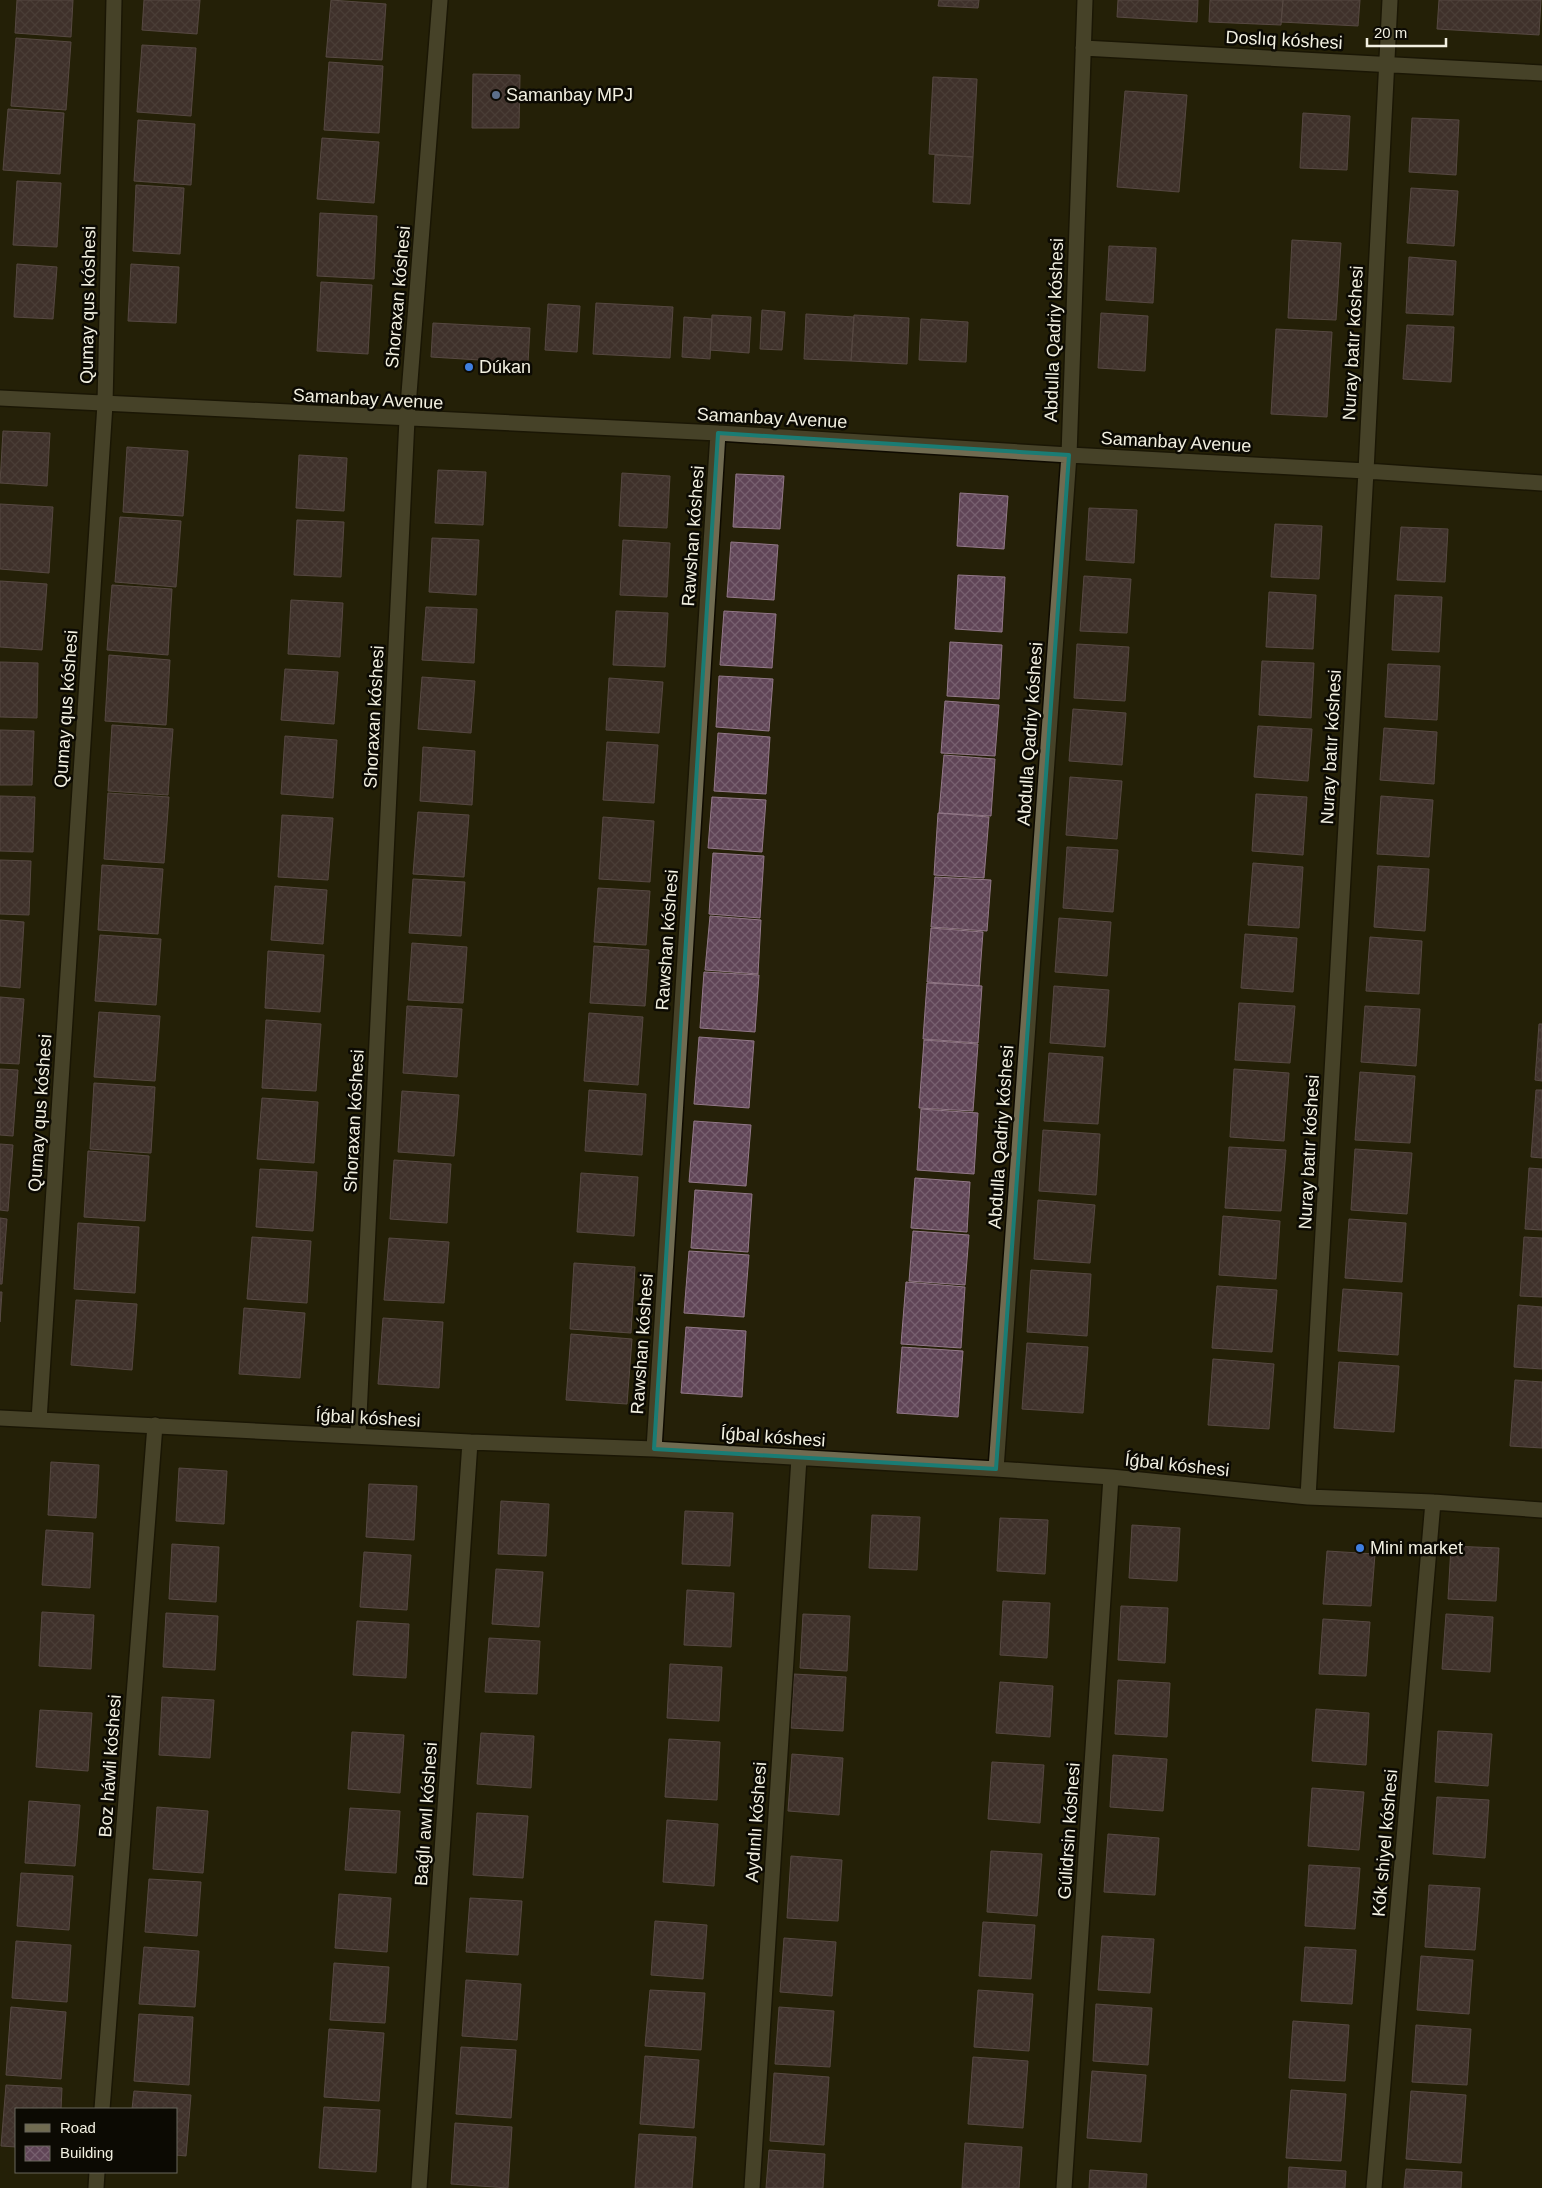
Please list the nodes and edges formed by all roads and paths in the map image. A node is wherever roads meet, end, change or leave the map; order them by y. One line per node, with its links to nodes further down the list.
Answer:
1 (114, 0): 9 (street, Qumay qus kóshesi)
2 (440, 0): 10 (street, Shoraxan kóshesi)
3 (1086, 0): 5 (street, Abdulla Qadriy kóshesi)
4 (1390, 0): 6 (street, Nuray batır kóshesi)
5 (1083, 48): 6 (street, Doslıq kóshesi); 12 (street, Abdulla Qadriy kóshesi)
6 (1386, 64): 7 (street, Doslıq kóshesi); 13 (street, Nuray batır kóshesi)
7 (1542, 73)
8 (0, 398): 9 (street, Samanbay Avenue)
9 (105, 404): 10 (street, Samanbay Avenue); 16 (street, Qumay qus kóshesi)
10 (407, 419): 11 (street, Samanbay Avenue); 18 (street, Shoraxan kóshesi)
11 (718, 434): 12 (street, Samanbay Avenue); 20 (street, Rawshan kóshesi)
12 (1069, 455): 13 (street, Samanbay Avenue); 22 (street, Abdulla Qadriy kóshesi)
13 (1366, 471): 14 (street, Samanbay Avenue); 24 (street, Nuray batır kóshesi)
14 (1542, 483)
15 (0, 1418): 16 (street, Íǵbal kóshesi)
16 (40, 1420): 17 (street, Íǵbal kóshesi)
17 (155, 1425): 18 (street, Íǵbal kóshesi); 27 (street, Boz háwli kóshesi)
18 (358, 1436): 19 (street, Íǵbal kóshesi)
19 (470, 1442): 20 (street, Íǵbal kóshesi); 30 (street, Baǵlı awıl kóshesi)
20 (654, 1449): 21 (street, Íǵbal kóshesi)
21 (799, 1458): 22 (street, Íǵbal kóshesi); 31 (street, Aydınlı kóshesi)
22 (996, 1469): 23 (street, Íǵbal kóshesi)
23 (1111, 1477): 24 (street, Íǵbal kóshesi); 32 (street, Gúlidrsin kóshesi)
24 (1308, 1497): 25 (street, Íǵbal kóshesi)
25 (1433, 1502): 26 (street, Íǵbal kóshesi); 33 (street, Kók shiyel kóshesi)
26 (1542, 1510)
27 (102, 2108)
28 (97, 2173): 29 (street)
29 (96, 2188)
30 (419, 2188)
31 (752, 2188)
32 (1064, 2188)
33 (1374, 2188)

